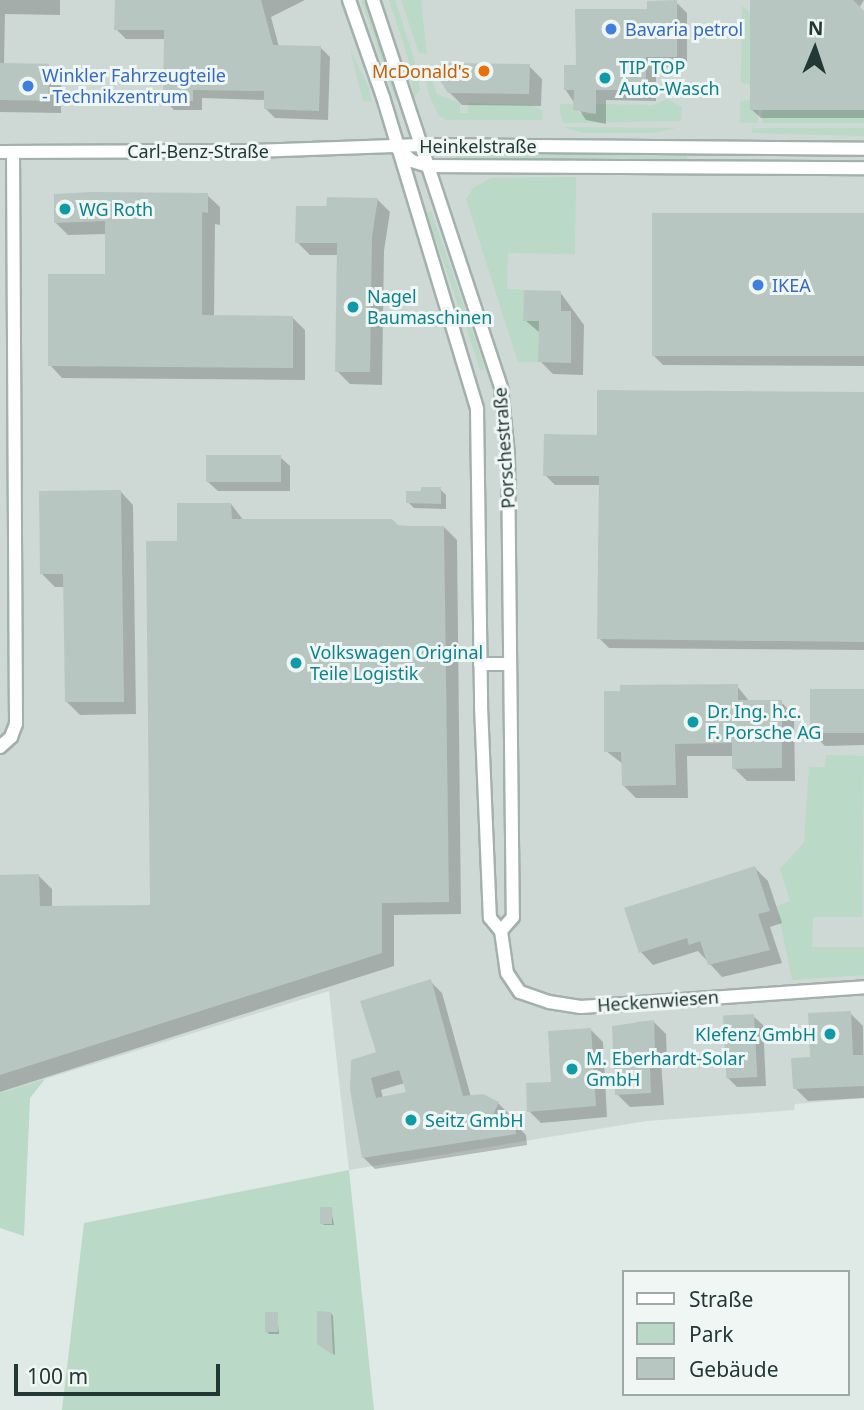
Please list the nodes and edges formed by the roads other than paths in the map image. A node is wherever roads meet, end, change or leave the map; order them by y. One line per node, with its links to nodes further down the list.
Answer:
1 (349, 0): 4 (street, Porschestraße)
2 (373, 0): 3 (street, Porschestraße)
3 (422, 145): 4 (street, Heinkelstraße); 5 (street, Heinkelstraße); 7 (street, Porschestraße)
4 (397, 148): 6 (street, Carl-Benz-Straße); 7 (street, Heinkelstraße); 9 (street, Porschestraße)
5 (864, 149)
6 (6, 152): 11 (street)
7 (429, 166): 8 (street, Heinkelstraße); 10 (street, Porschestraße)
8 (864, 168)
9 (481, 664): 10 (street); 12 (street, Porschestraße)
10 (510, 664): 12 (street, Porschestraße)
11 (0, 747)
12 (501, 931): 13 (street, Heckenwiesen)
13 (864, 987)

